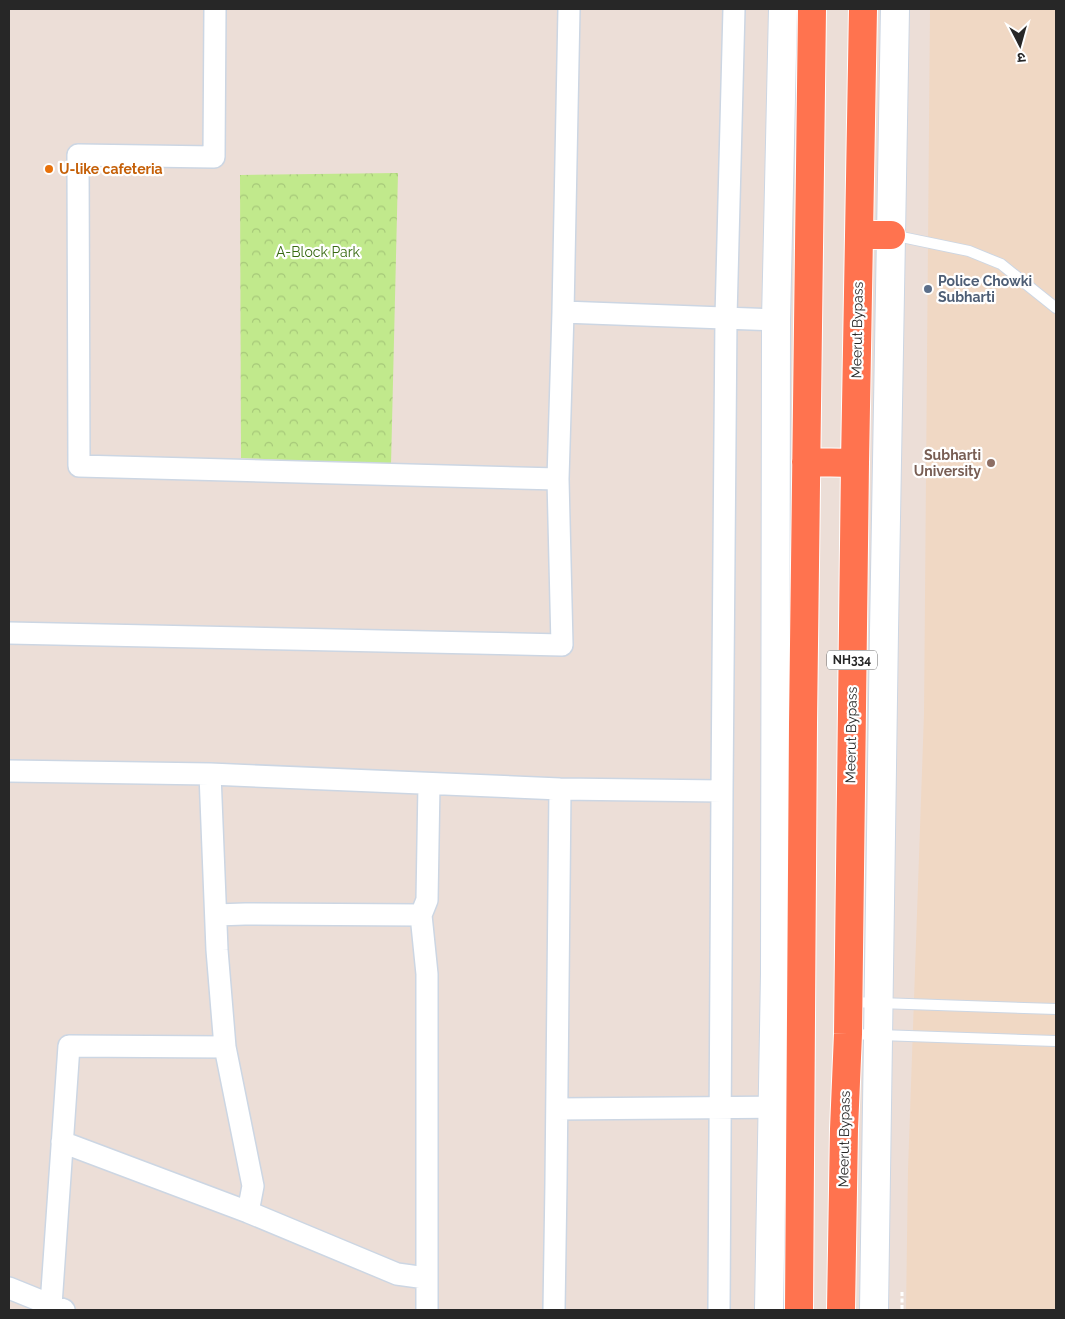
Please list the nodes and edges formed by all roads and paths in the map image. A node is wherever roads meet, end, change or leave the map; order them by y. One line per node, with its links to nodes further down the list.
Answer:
1 (215, 9): 16 (street)
2 (569, 9): 11 (street)
3 (734, 9): 12 (street)
4 (783, 9): 13 (street)
5 (812, 9): 14 (highway)
6 (863, 9): 8 (highway, Meerut Bypass / NH334)
7 (896, 9): 9 (street)
8 (859, 235): 9 (highway); 15 (highway, Meerut Bypass / NH334)
9 (891, 235): 10 (lane); 26 (street)
10 (1056, 308)
11 (562, 312): 12 (street); 16 (street)
12 (726, 317): 13 (street); 22 (street)
13 (776, 320): 32 (street)
14 (806, 462): 15 (highway); 34 (highway)
15 (855, 463): 25 (highway, Meerut Bypass / NH334)
16 (558, 479): 17 (street)
17 (9, 633)
18 (9, 771): 19 (street)
19 (210, 774): 20 (street); 23 (street)
20 (429, 784): 21 (street); 24 (street)
21 (560, 789): 22 (street); 35 (street)
22 (722, 791): 33 (street)
23 (216, 915): 24 (street); 31 (street)
24 (421, 915): 38 (street)
25 (848, 1002): 26 (lane); 28 (highway, Meerut Bypass / NH334)
26 (879, 1003): 27 (lane); 29 (street)
27 (1056, 1009)
28 (848, 1034): 29 (lane); 47 (highway, Meerut Bypass / NH334)
29 (878, 1036): 30 (lane); 48 (street)
30 (1056, 1041)
31 (225, 1047): 36 (street); 37 (street)
32 (772, 1107): 33 (street); 34 (street); 45 (street)
33 (720, 1108): 35 (street); 44 (street)
34 (801, 1108): 46 (highway)
35 (557, 1109): 43 (street)
36 (62, 1142): 37 (street); 41 (street)
37 (248, 1212): 38 (street)
38 (426, 1278): 42 (street)
39 (9, 1288): 41 (street)
40 (902, 1292): 49 (path)
41 (57, 1308)
42 (427, 1310)
43 (554, 1310)
44 (719, 1310)
45 (769, 1310)
46 (799, 1310)
47 (841, 1310)
48 (874, 1310)
49 (902, 1310)

